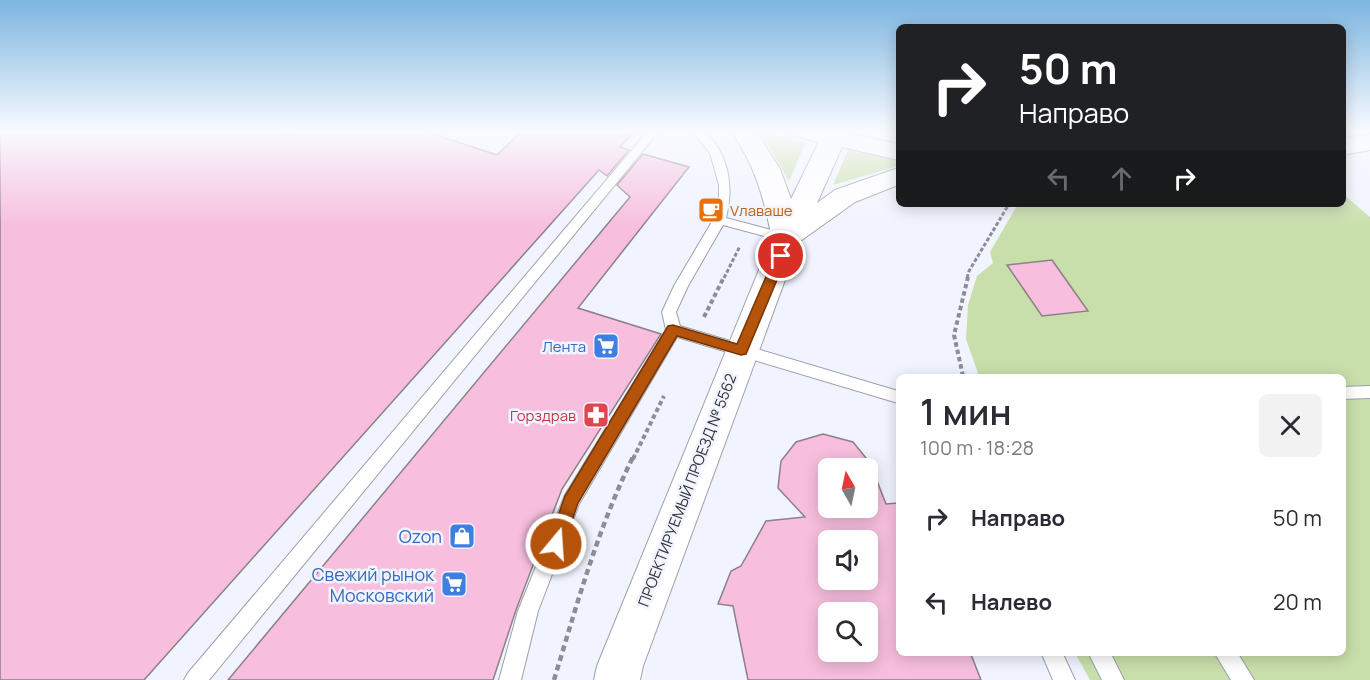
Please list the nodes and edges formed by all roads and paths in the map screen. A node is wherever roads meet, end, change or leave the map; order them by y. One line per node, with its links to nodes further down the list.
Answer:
1 (627, 163): 21 (lane)
2 (719, 163): 7 (lane)
3 (765, 163): 9 (street)
4 (822, 163): 9 (street, ПРОЕКТИРУЕМЫЙ ПРОЕЗД № 5562)
5 (896, 177): 9 (street)
6 (1007, 207): 13 (path)
7 (719, 220): 8 (lane); 10 (lane)
8 (749, 229): 9 (lane); 11 (path)
9 (786, 238): 12 (street, ПРОЕКТИРУЕМЫЙ ПРОЕЗД № 5562)
10 (673, 330): 11 (lane); 22 (lane)
11 (694, 336): 12 (lane)
12 (741, 350): 17 (lane); 24 (street, ПРОЕКТИРУЕМЫЙ ПРОЕЗД № 5562)
13 (963, 374)
14 (669, 385): 23 (path)
15 (1370, 392): 16 (lane)
16 (1346, 393)
17 (896, 396)
18 (1053, 656): 25 (lane)
19 (1100, 656): 26 (lane)
20 (1227, 656): 27 (lane)
21 (195, 680)
22 (510, 680)
23 (554, 680)
24 (617, 680)
25 (1064, 680)
26 (1113, 680)
27 (1243, 680)

